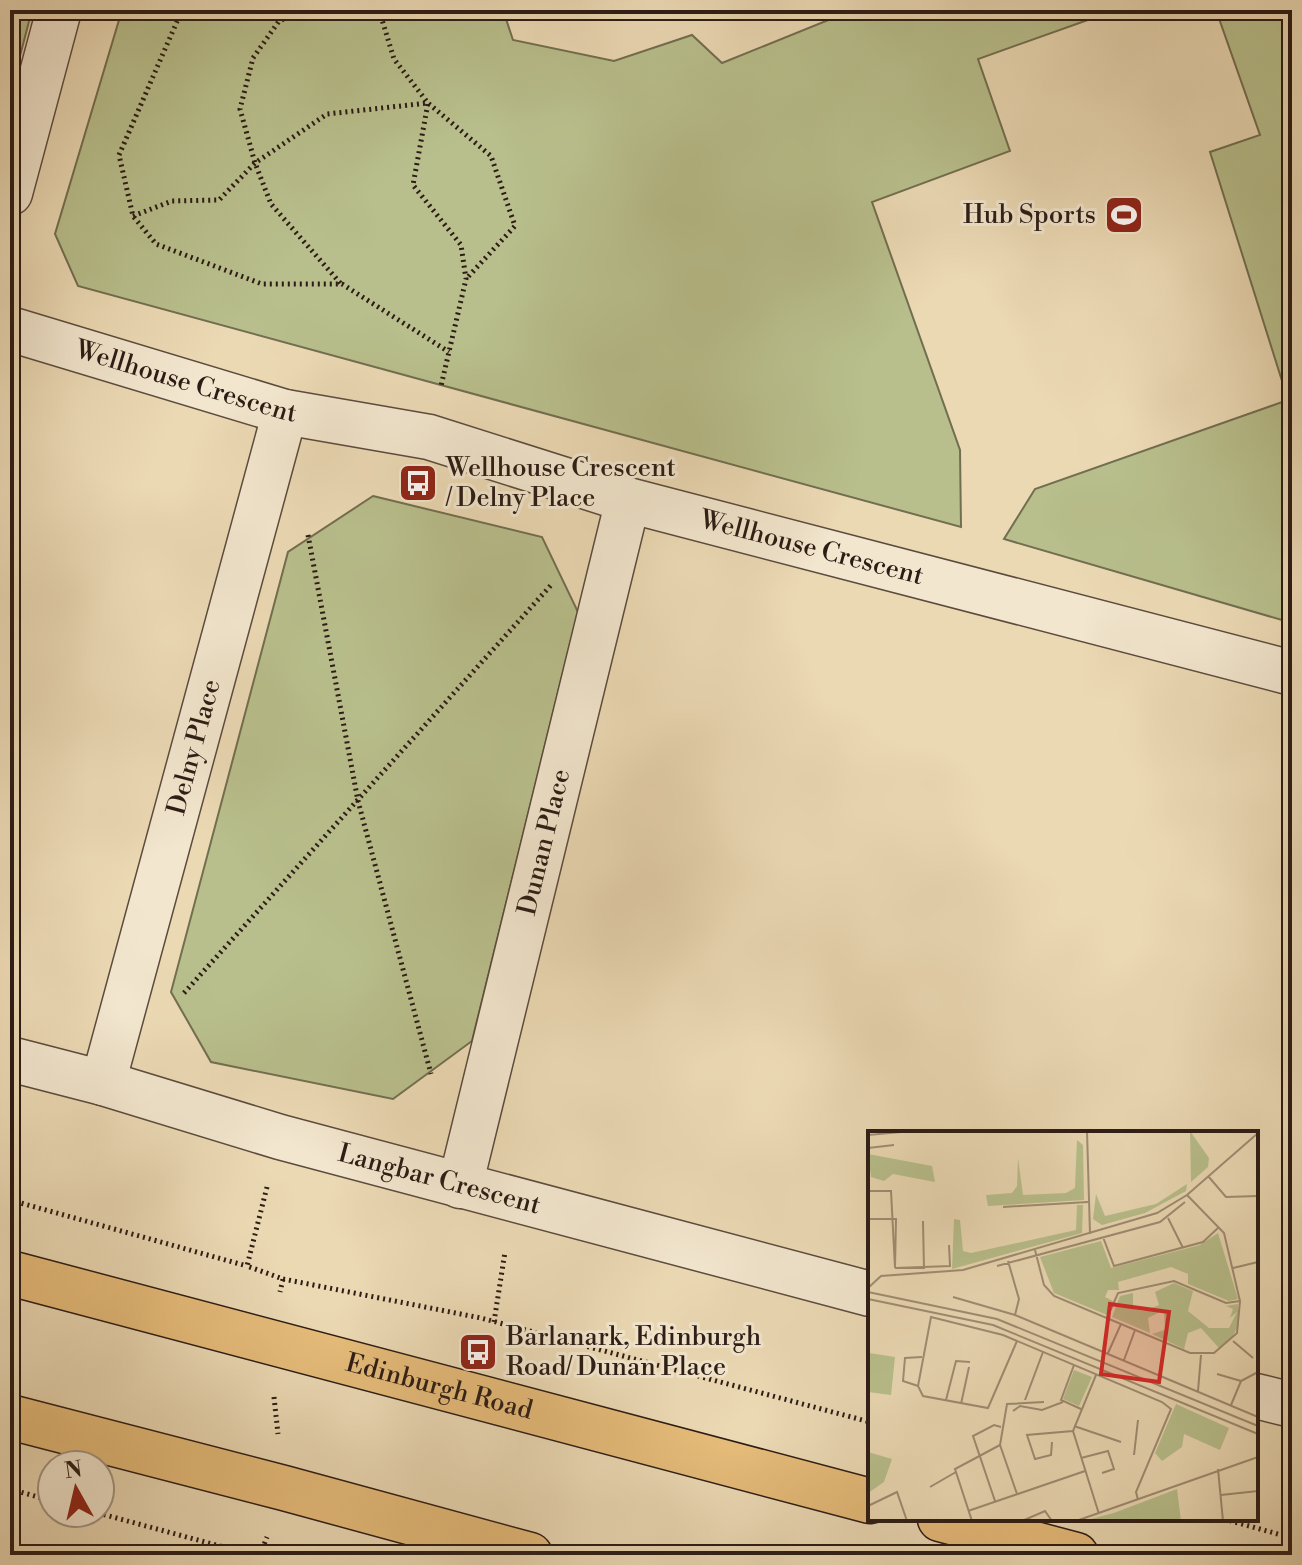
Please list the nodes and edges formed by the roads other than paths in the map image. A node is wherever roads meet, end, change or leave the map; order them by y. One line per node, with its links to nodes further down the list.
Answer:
1 (59, 10): 2 (street)
2 (10, 193)
3 (10, 329): 4 (street, Wellhouse Crescent)
4 (285, 412): 5 (street, Wellhouse Crescent); 8 (street, Delny Place)
5 (628, 500): 6 (street, Wellhouse Crescent); 9 (street, Dunan Place)
6 (1292, 673)
7 (10, 1059): 8 (street, Langbar Crescent)
8 (103, 1083): 9 (street, Langbar Crescent)
9 (460, 1186): 11 (street, Langbar Crescent)
10 (10, 1273): 15 (main road, Edinburgh Road)
11 (868, 1293)
12 (1258, 1396): 13 (street)
13 (1292, 1405)
14 (10, 1417): 17 (main road)
15 (868, 1500)
16 (948, 1521): 18 (main road)
17 (530, 1555)
18 (1076, 1555)

